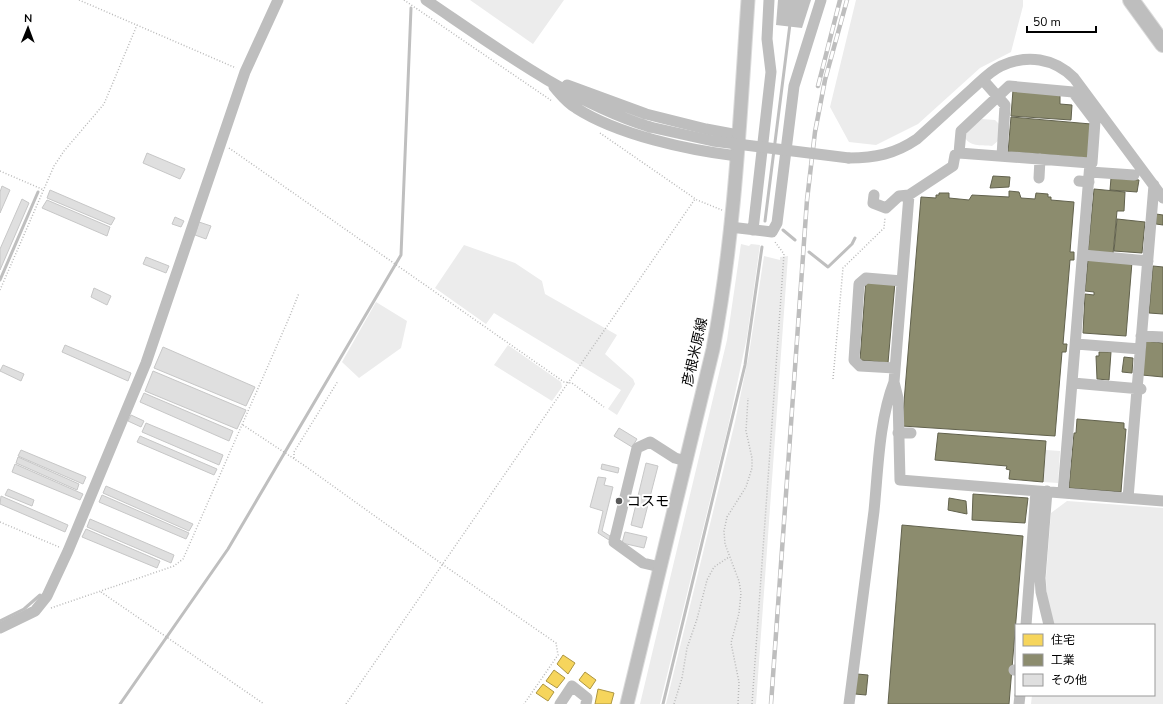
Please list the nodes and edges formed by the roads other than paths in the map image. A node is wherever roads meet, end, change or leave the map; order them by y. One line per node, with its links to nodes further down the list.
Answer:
1 (278, 0): 46 (street)
2 (426, 0): 8 (street)
3 (748, 0): 11 (main road, 彦根米原線)
4 (769, 0): 24 (street)
5 (821, 0): 24 (street)
6 (1130, 0): 7 (highway)
7 (1163, 44)
8 (545, 78): 9 (street, bridge); 11 (street); 13 (street)
9 (983, 80): 10 (street); 19 (street)
10 (998, 97): 12 (street); 14 (street); 16 (street)
11 (738, 134): 13 (main road, 彦根米原線)
12 (959, 153): 14 (street); 21 (street)
13 (737, 156): 23 (main road, 彦根米原線)
14 (1002, 156): 15 (street)
15 (1040, 159): 16 (street); 18 (street)
16 (1087, 175): 17 (street); 25 (street)
17 (1134, 175)
18 (1038, 178)
19 (1154, 185): 22 (street); 26 (street)
20 (874, 195): 21 (street)
21 (910, 195): 27 (street)
22 (1163, 198)
23 (730, 227): 24 (street); 38 (main road, 彦根米原線)
24 (753, 230)
25 (1083, 255): 26 (street); 30 (street)
26 (1148, 261): 28 (street)
27 (902, 281): 32 (street); 32 (street)
28 (1141, 336): 29 (street); 31 (street)
29 (1163, 337)
30 (1076, 344): 31 (street); 34 (street)
31 (1140, 349): 35 (street)
32 (895, 368): 33 (street)
33 (894, 382): 36 (street); 50 (street)
34 (1073, 383): 35 (street); 40 (street)
35 (1139, 389): 41 (street)
36 (898, 433): 37 (street); 39 (street)
37 (911, 433)
38 (686, 461): 43 (main road, 彦根米原線); 43 (street)
39 (1041, 491): 40 (street); 44 (street); 45 (street)
40 (1064, 492): 41 (street)
41 (1128, 498): 42 (street)
42 (1163, 501)
43 (660, 567): 49 (main road, 彦根米原線)
44 (1026, 624)
45 (1049, 624)
46 (0, 628)
47 (560, 704): 48 (street)
48 (586, 704)
49 (627, 704)
50 (849, 704)

